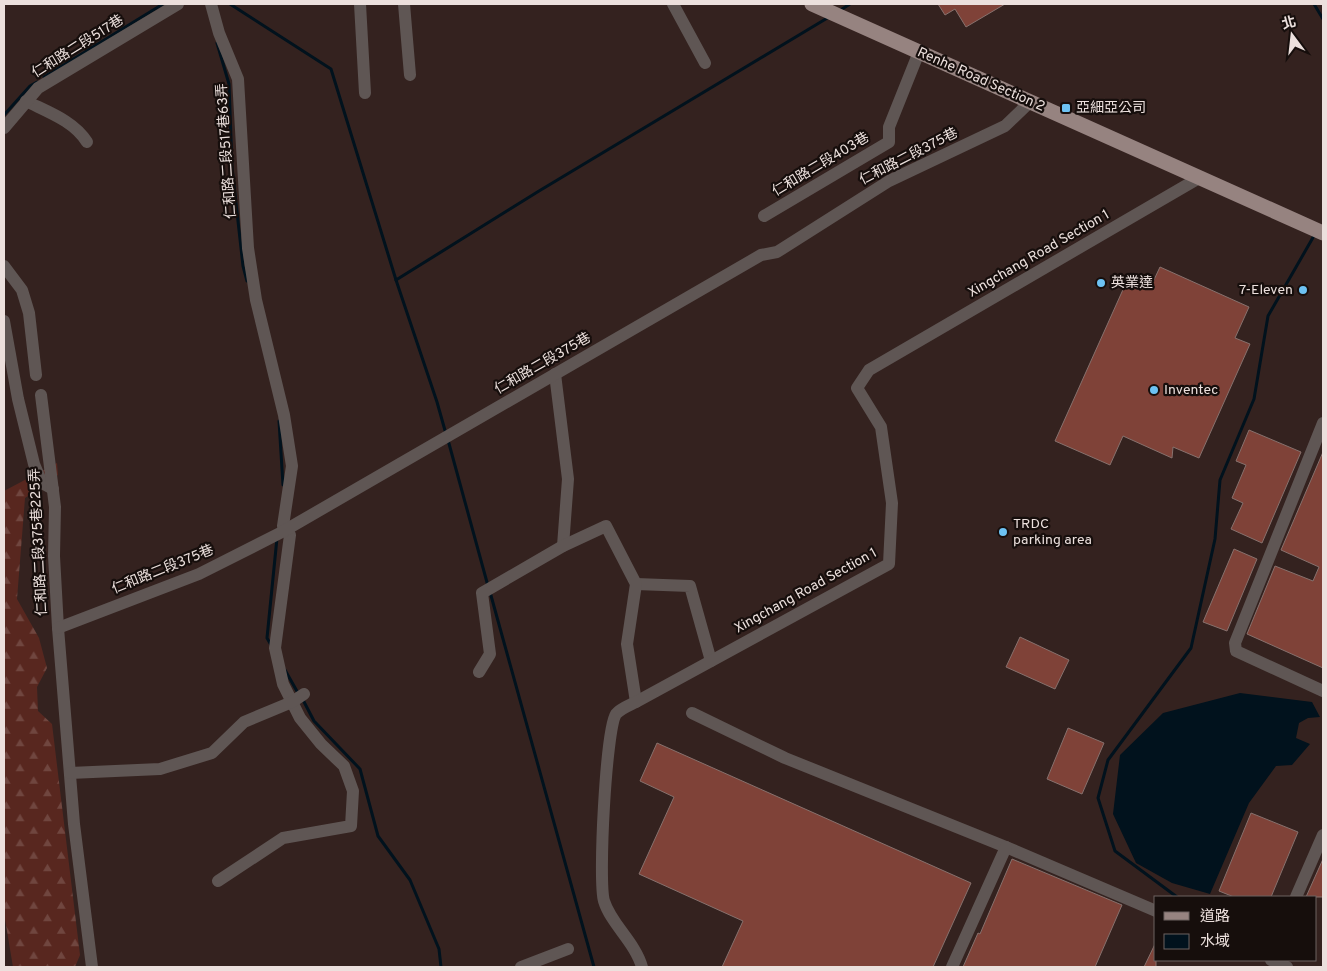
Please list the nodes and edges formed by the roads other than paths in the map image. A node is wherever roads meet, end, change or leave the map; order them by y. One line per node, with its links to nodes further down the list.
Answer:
1 (178, 4): 11 (street, 仁和路二段517巷)
2 (210, 4): 25 (street, 仁和路二段517巷63弄)
3 (360, 4): 10 (street)
4 (404, 4): 9 (street)
5 (673, 4): 8 (street)
6 (812, 4): 7 (main road, Renhe Road Section 2)
7 (920, 52): 12 (main road, Renhe Road Section 2); 16 (street, 仁和路二段403巷)
8 (705, 63)
9 (410, 75)
10 (365, 93)
11 (26, 102): 13 (street, 仁和路二段517巷); 14 (street)
12 (1030, 102): 15 (main road, Renhe Road Section 2); 20 (street, 仁和路二段375巷)
13 (4, 128)
14 (87, 142)
15 (1199, 178): 17 (main road, Renhe Road Section 2); 29 (street, Xingchang Road Section 1)
16 (764, 216)
17 (1320, 231)
18 (4, 266): 21 (street)
19 (4, 322): 24 (street)
20 (555, 374): 25 (street, 仁和路二段375巷); 26 (street)
21 (36, 375)
22 (41, 395): 24 (street, 仁和路二段375巷225弄)
23 (1323, 423): 31 (street)
24 (53, 490): 28 (street, 仁和路二段375巷225弄)
25 (280, 533): 28 (street, 仁和路二段375巷); 32 (street, 仁和路二段517巷63弄)
26 (563, 546): 27 (street); 30 (street)
27 (636, 584): 29 (street); 33 (street)
28 (58, 628): 35 (street, 仁和路二段375巷225弄)
29 (711, 660): 33 (street, Xingchang Road Section 1)
30 (479, 672)
31 (1323, 691)
32 (297, 698): 35 (street); 38 (street, 仁和路二段517巷63弄)
33 (636, 702): 45 (street, Xingchang Road Section 1)
34 (692, 713): 37 (street)
35 (70, 774): 43 (street, 仁和路二段375巷225弄)
36 (1323, 835): 39 (street)
37 (1006, 847): 40 (street); 46 (street)
38 (218, 881)
39 (1296, 896)
40 (1154, 910)
41 (568, 950): 44 (street)
42 (1272, 961): 47 (street)
43 (92, 967)
44 (522, 967)
45 (642, 967)
46 (952, 967)
47 (1287, 967)

